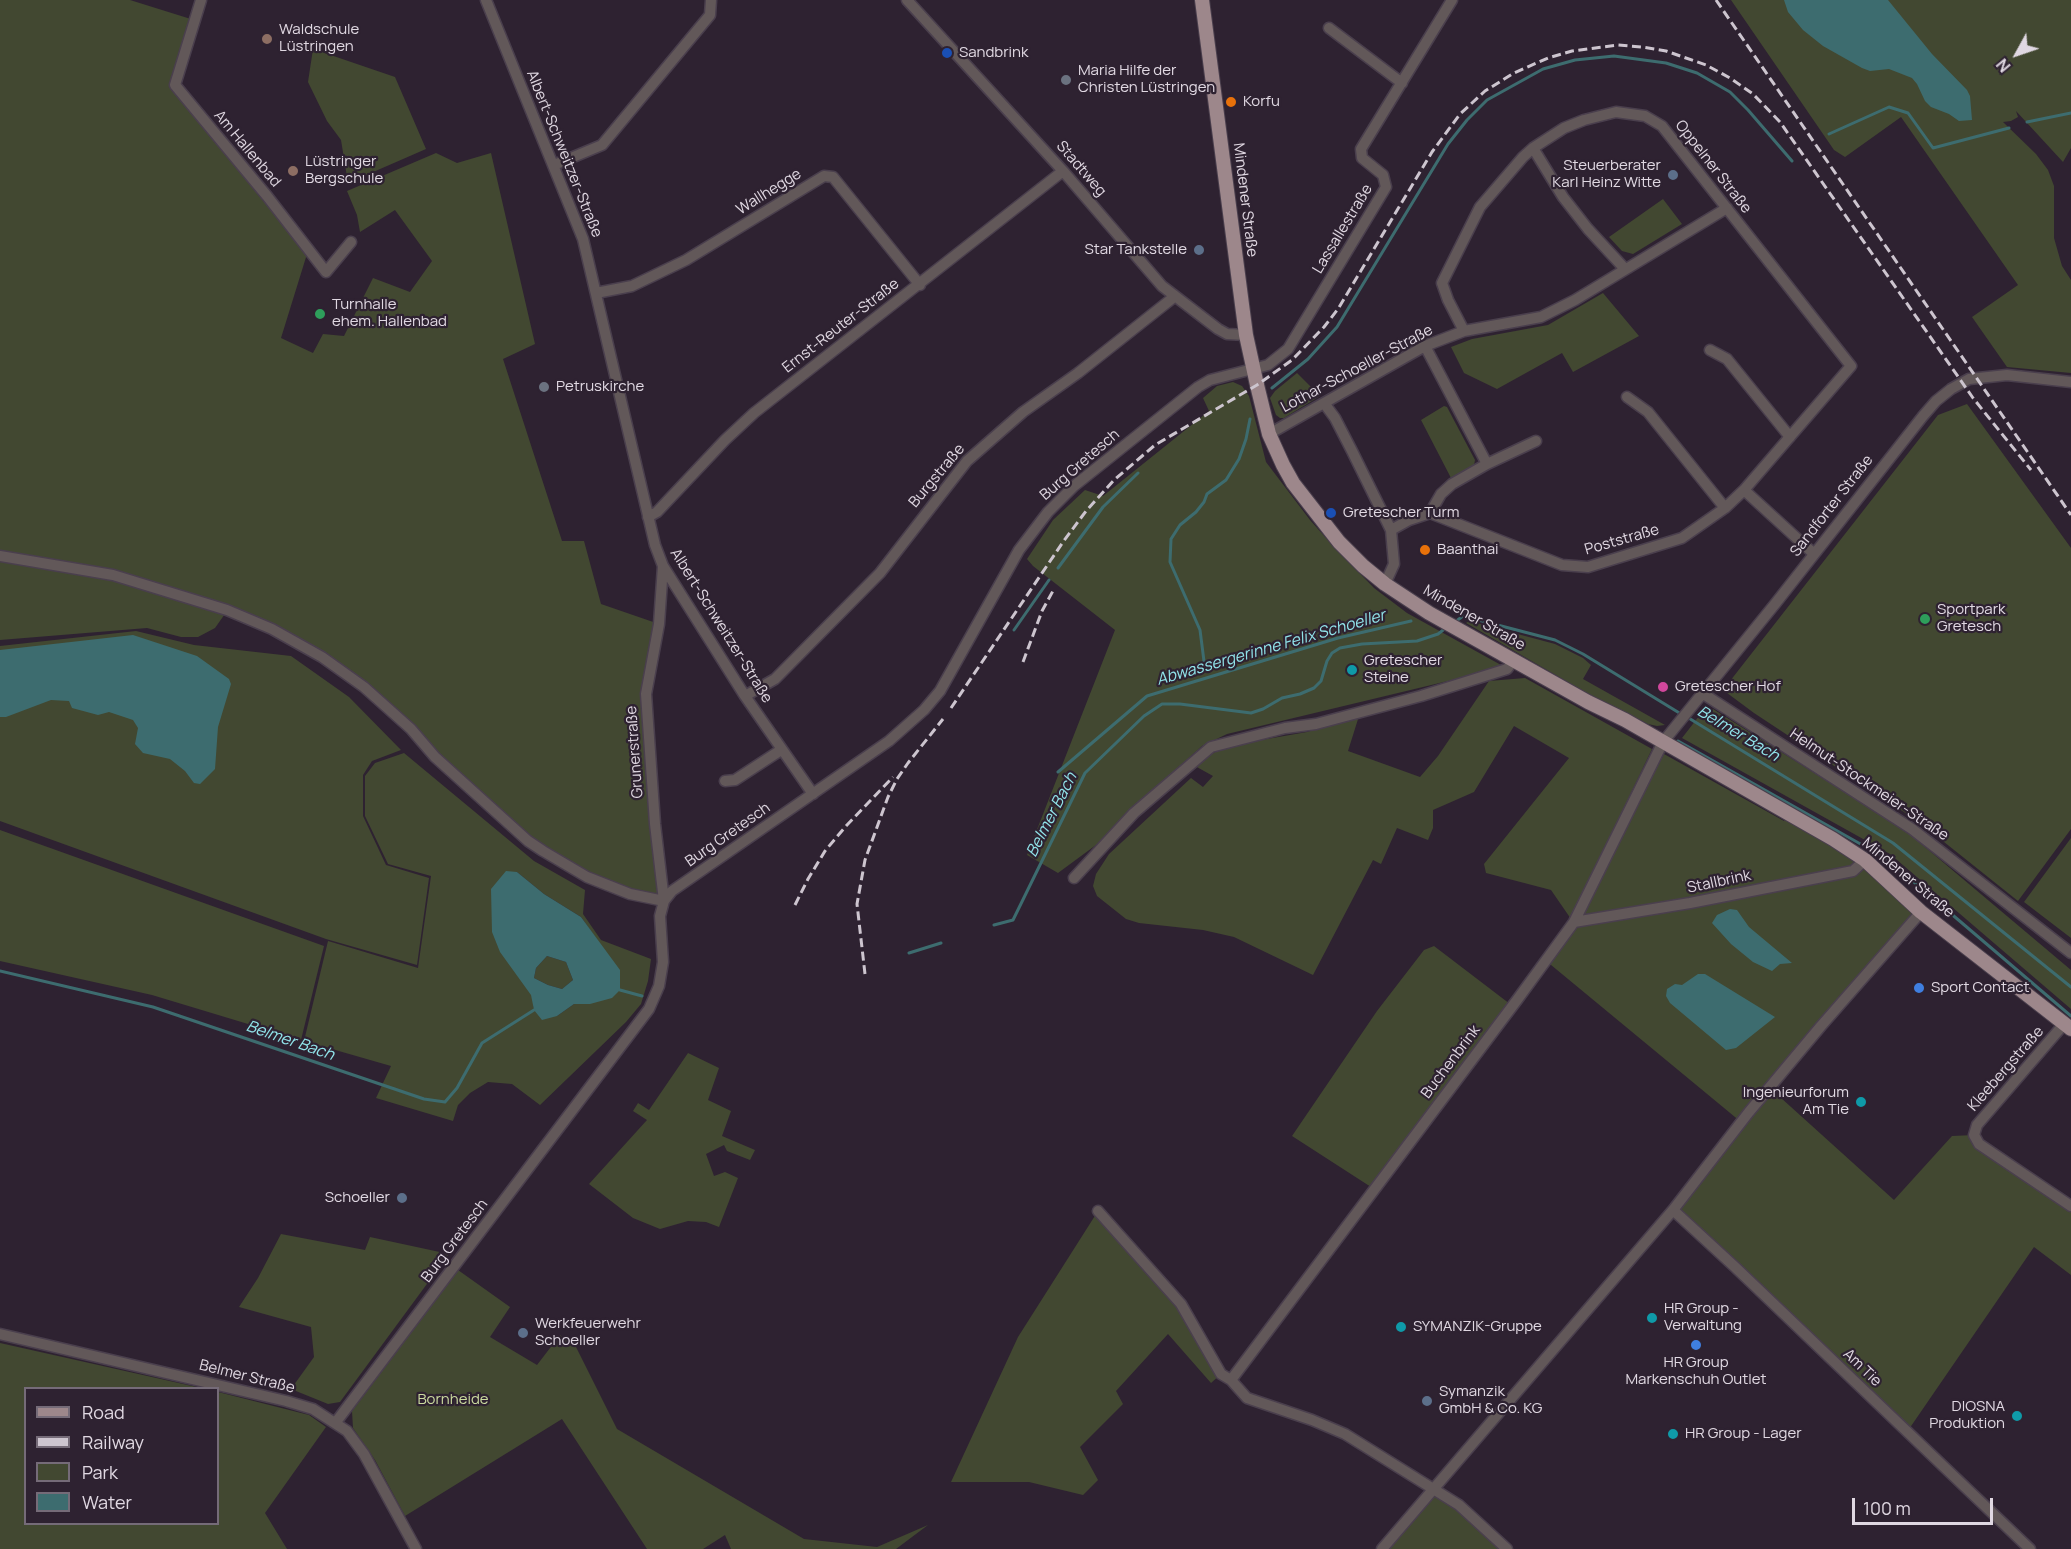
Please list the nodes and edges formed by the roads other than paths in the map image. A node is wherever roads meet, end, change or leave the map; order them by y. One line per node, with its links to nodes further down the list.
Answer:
1 (201, 0): 13 (street, Am Hallenbad)
2 (486, 0): 10 (street, Albert-Schweitzer-Straße)
3 (711, 0): 10 (street)
4 (907, 0): 11 (street, Stadtweg)
5 (1202, 0): 19 (main road, Mindener Straße)
6 (1452, 0): 8 (street, Lassallestraße)
7 (1329, 28): 8 (street)
8 (1402, 83): 23 (street, Lassallestraße)
9 (1533, 148): 12 (street, Oppelner Straße); 14 (street); 18 (street, Oppelner Straße)
10 (554, 165): 16 (street, Albert-Schweitzer-Straße)
11 (1064, 171): 15 (street, Ernst-Reuter-Straße); 17 (street, Stadtweg)
12 (1727, 208): 14 (street, Lothar-Schoeller-Straße); 22 (street, Oppelner Straße)
13 (351, 242)
14 (1625, 269): 18 (street, Lothar-Schoeller-Straße)
15 (920, 285): 16 (street, Wallhegge); 34 (street, Ernst-Reuter-Straße)
16 (596, 293): 34 (street, Albert-Schweitzer-Straße)
17 (1174, 297): 19 (street, Stadtweg); 42 (street, Burgstraße)
18 (1464, 331): 20 (street, Lothar-Schoeller-Straße)
19 (1246, 335): 23 (main road, Mindener Straße)
20 (1425, 346): 26 (street, Lothar-Schoeller-Straße); 30 (street)
21 (1710, 350): 28 (street)
22 (1851, 366): 28 (street, Poststraße)
23 (1253, 369): 27 (main road, Mindener Straße); 46 (street, Burg Gretesch)
24 (2071, 382): 36 (street, Sandforter Straße)
25 (1627, 396): 32 (street)
26 (1324, 403): 27 (street, Lothar-Schoeller-Straße); 35 (street)
27 (1269, 434): 39 (main road, Mindener Straße)
28 (1790, 437): 31 (street, Poststraße)
29 (1536, 441): 30 (street)
30 (1487, 464): 33 (street)
31 (1744, 490): 32 (street, Poststraße); 36 (street)
32 (1725, 508): 33 (street, Poststraße)
33 (1430, 513): 35 (street)
34 (648, 517): 38 (street, Albert-Schweitzer-Straße)
35 (1391, 530): 39 (street)
36 (1813, 553): 41 (street, Sandforter Straße)
37 (0, 556): 49 (street)
38 (663, 566): 42 (street, Albert-Schweitzer-Straße); 49 (street, Grunerstraße)
39 (1385, 584): 40 (main road, Mindener Straße)
40 (1514, 660): 43 (main road, Mindener Straße); 48 (street)
41 (1702, 693): 43 (street, Sandforter Straße); 52 (street, Helmut-Stockmeier-Straße)
42 (745, 696): 44 (street, Albert-Schweitzer-Straße)
43 (1663, 742): 47 (main road, Mindener Straße); 51 (street, Buchenbrink)
44 (781, 750): 45 (street); 46 (street, Albert-Schweitzer-Straße)
45 (725, 781)
46 (813, 794): 49 (street, Burg Gretesch)
47 (1865, 860): 50 (main road, Mindener Straße); 51 (street, Stallbrink)
48 (1074, 878)
49 (664, 901): 59 (street, Burg Gretesch)
50 (1921, 912): 53 (main road, Mindener Straße); 55 (street)
51 (1574, 922): 58 (street, Buchenbrink)
52 (2071, 952)
53 (2068, 1026): 54 (street, Kleebergstraße)
54 (2071, 1206)
55 (1673, 1210): 60 (street); 64 (street, Am Tie)
56 (1098, 1211): 58 (street)
57 (0, 1334): 59 (street, Belmer Straße)
58 (1231, 1380): 60 (street)
59 (336, 1422): 61 (street, Belmer Straße)
60 (1435, 1489): 62 (street); 63 (street)
61 (416, 1549)
62 (1382, 1549)
63 (1507, 1549)
64 (2030, 1549)

